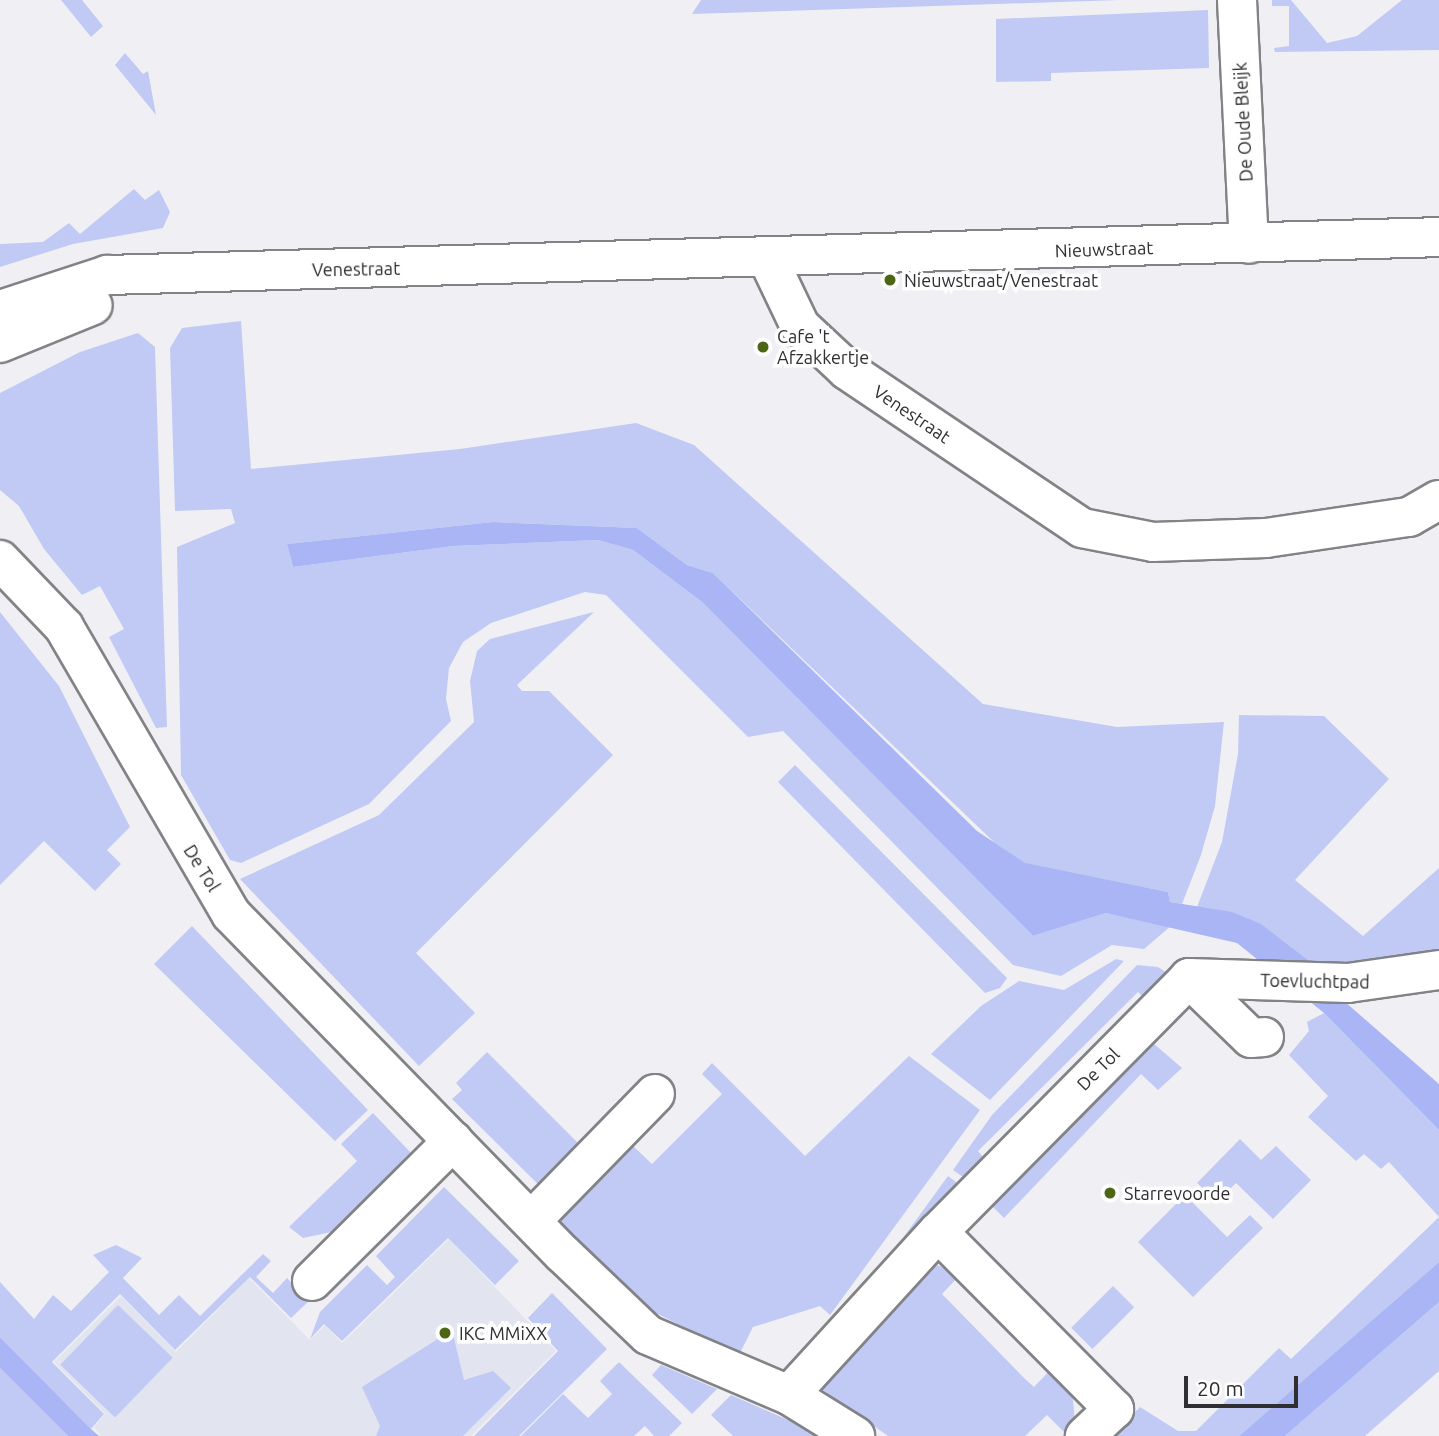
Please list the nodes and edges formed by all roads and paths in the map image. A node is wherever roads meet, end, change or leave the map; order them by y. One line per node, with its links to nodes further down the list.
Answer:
1 (1237, 0): 3 (street, De Oude Bleijk)
2 (1439, 237): 3 (street, Nieuwstraat)
3 (1249, 244): 4 (street, Nieuwstraat)
4 (768, 259): 5 (street, Venestraat); 8 (street, Venestraat)
5 (206, 272): 6 (street, Venestraat); 7 (street, Venestraat)
6 (0, 310)
7 (0, 343)
8 (1439, 500)
9 (0, 560): 14 (street, De Tol)
10 (1439, 970): 11 (street, Toevluchtpad)
11 (1189, 978): 12 (street); 16 (street, De Tol)
12 (1264, 1037)
13 (656, 1094): 15 (street)
14 (453, 1141): 15 (street, De Tol); 17 (street)
15 (532, 1220): 18 (street, De Tol)
16 (938, 1231): 18 (street, De Tol); 20 (street)
17 (312, 1280)
18 (789, 1395): 19 (street, De Tol)
19 (855, 1436)
20 (1085, 1436)

